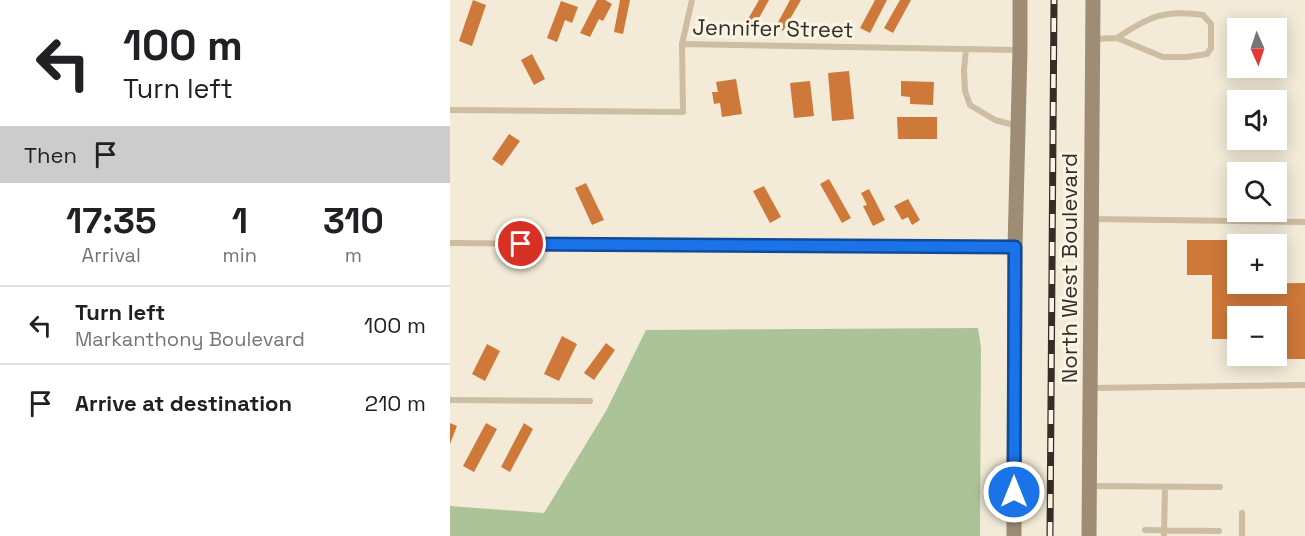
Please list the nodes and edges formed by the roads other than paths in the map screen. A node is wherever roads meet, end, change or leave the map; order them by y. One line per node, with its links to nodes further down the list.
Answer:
1 (692, 0): 6 (lane)
2 (1020, 0): 8 (main road)
3 (1093, 0): 5 (main road, North West Boulevard)
4 (1117, 38): 4 (lane); 5 (lane)
5 (1093, 39): 11 (main road, North West Boulevard)
6 (682, 44): 7 (lane, Jennifer Street); 9 (lane, Jennifer Street)
7 (966, 49): 8 (lane, Jennifer Street); 10 (lane)
8 (1020, 50): 10 (main road)
9 (450, 110)
10 (1018, 126): 14 (main road)
11 (1091, 219): 12 (lane); 16 (main road, North West Boulevard)
12 (1305, 222)
13 (450, 243): 14 (lane)
14 (1015, 247): 26 (main road)
15 (1305, 385): 16 (lane)
16 (1090, 388): 19 (main road, North West Boulevard)
17 (450, 400): 18 (lane)
18 (590, 401)
19 (1090, 486): 20 (lane); 27 (main road, North West Boulevard)
20 (1166, 487): 21 (lane); 25 (lane)
21 (1220, 487)
22 (1242, 513): 28 (lane)
23 (1144, 530): 25 (lane)
24 (1219, 531): 25 (lane)
25 (1164, 533)
26 (1014, 536)
27 (1089, 536)
28 (1242, 536)

